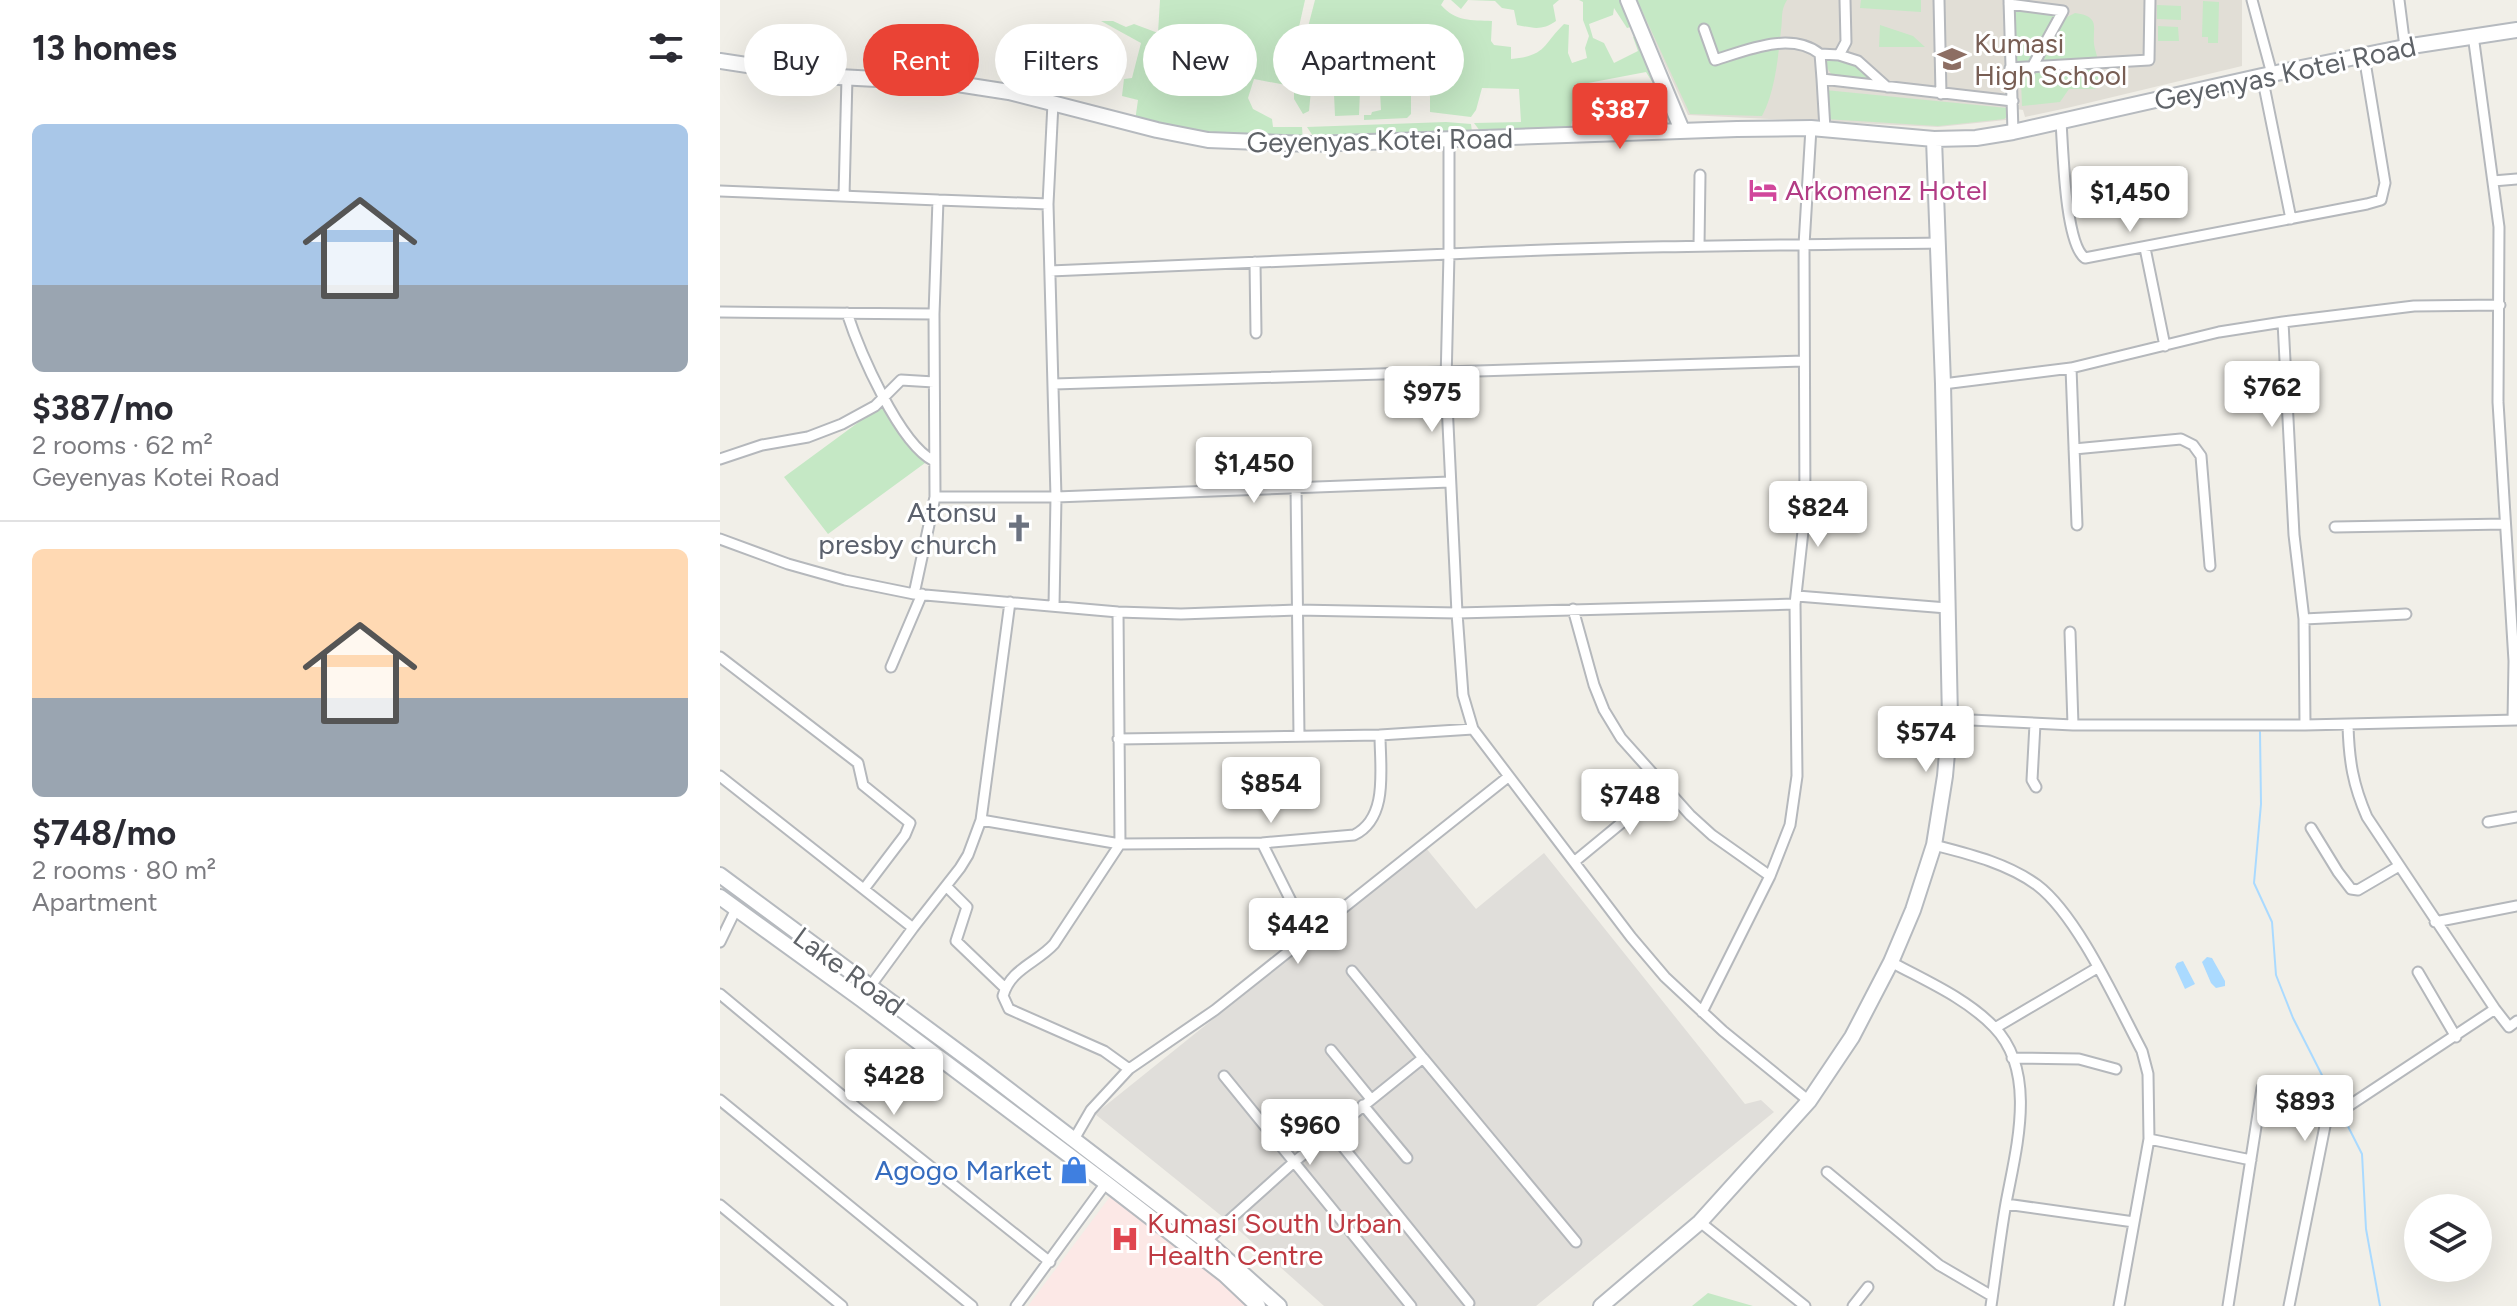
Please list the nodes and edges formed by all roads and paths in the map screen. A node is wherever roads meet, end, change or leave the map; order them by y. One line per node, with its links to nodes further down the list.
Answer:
1 (1628, 0): 29 (street)
2 (1845, 0): 13 (street)
3 (1939, 0): 23 (street)
4 (2150, 0): 18 (street)
5 (2252, 0): 19 (street)
6 (2399, 0): 11 (street)
7 (2009, 2): 17 (street); 18 (street)
8 (1704, 29): 12 (street)
9 (2517, 30): 10 (street, Geyenyas Kotei Road)
10 (2473, 35): 11 (street, Geyenyas Kotei Road); 35 (street)
11 (2405, 47): 14 (street, Geyenyas Kotei Road)
12 (1820, 54): 13 (street); 21 (street)
13 (1839, 55): 22 (street)
14 (2364, 56): 19 (street, Geyenyas Kotei Road); 40 (street)
15 (720, 61): 16 (street, Geyenyas Kotei Road)
16 (744, 65)
17 (2010, 68): 18 (street); 25 (street)
18 (2031, 69)
19 (2267, 75): 27 (street, Geyenyas Kotei Road); 40 (street)
20 (847, 77): 26 (street, Geyenyas Kotei Road)
21 (1822, 79): 22 (street); 28 (street)
22 (1887, 87): 23 (street)
23 (1941, 94): 25 (street)
24 (847, 96): 37 (street)
25 (2013, 101): 30 (street)
26 (1053, 103): 31 (street, Geyenyas Kotei Road); 39 (street)
27 (2061, 122): 30 (street, Geyenyas Kotei Road); 44 (street)
28 (1818, 129): 29 (street, Geyenyas Kotei Road); 32 (street, Geyenyas Kotei Road); 42 (street)
29 (1682, 130): 31 (street, Geyenyas Kotei Road)
30 (2013, 132): 32 (street, Geyenyas Kotei Road)
31 (1449, 139): 45 (street)
32 (1934, 139): 41 (street)
33 (1700, 175): 43 (street)
34 (2517, 179): 35 (street)
35 (2493, 181): 48 (street)
36 (720, 191): 37 (street)
37 (844, 196): 38 (street)
38 (938, 200): 39 (street); 51 (street)
39 (1048, 204): 47 (street)
40 (2291, 219): 44 (street)
41 (1939, 243): 42 (street); 60 (street)
42 (1804, 245): 43 (street); 55 (street)
43 (1699, 246): 45 (street)
44 (2145, 248): 54 (street)
45 (1449, 254): 46 (street); 57 (street)
46 (1255, 262): 47 (street); 53 (street)
47 (1050, 271): 59 (street)
48 (2500, 305): 52 (street); 69 (street)
49 (720, 312): 50 (street)
50 (847, 313): 51 (street); 61 (street)
51 (934, 314): 58 (street)
52 (2283, 322): 54 (street); 85 (street)
53 (1256, 333)
54 (2165, 346): 56 (street)
55 (1804, 361): 57 (street); 75 (street)
56 (2071, 368): 60 (street); 62 (street)
57 (1446, 373): 59 (street); 65 (street)
58 (934, 382): 61 (street); 64 (street)
59 (1054, 384): 68 (street)
60 (1943, 384): 78 (street)
61 (882, 398): 63 (street); 64 (street)
62 (2074, 449): 70 (street); 73 (street)
63 (720, 459)
64 (934, 461): 67 (street)
65 (1450, 482): 66 (street); 82 (street)
66 (1296, 486): 68 (street); 80 (street)
67 (935, 497): 68 (street); 74 (street)
68 (1056, 497): 77 (street)
69 (2505, 524): 71 (street); 84 (street)
70 (2077, 525)
71 (2335, 527)
72 (720, 539): 74 (street)
73 (2210, 566)
74 (918, 594): 76 (street); 88 (street)
75 (1796, 600): 78 (street); 79 (street); 113 (street)
76 (1010, 602): 77 (street); 104 (street)
77 (1054, 606): 81 (street)
78 (1947, 608): 89 (street)
79 (1573, 609): 82 (street); 101 (street)
80 (1297, 610): 81 (street); 82 (street); 97 (street)
81 (1118, 612): 98 (street)
82 (1457, 613): 95 (street)
83 (2406, 614): 85 (street)
84 (2514, 615): 90 (street)
85 (2304, 619): 93 (street)
86 (2070, 632): 92 (street)
87 (720, 657): 115 (street)
88 (891, 667)
89 (1950, 719): 91 (street); 109 (street)
90 (2515, 720): 94 (street)
91 (2035, 724): 92 (street); 102 (street)
92 (2073, 725): 93 (street)
93 (2305, 725): 94 (street)
94 (2348, 725): 111 (street)
95 (1473, 729): 96 (street); 100 (street)
96 (1380, 735): 97 (street); 107 (street)
97 (1299, 736): 98 (street)
98 (1118, 739): 108 (street)
99 (720, 776): 115 (street)
100 (1508, 777): 110 (street); 121 (street)
101 (1665, 787): 110 (street); 113 (street)
102 (2036, 787)
103 (2517, 817): 105 (street)
104 (981, 820): 108 (street); 114 (street)
105 (2488, 822)
106 (2311, 828): 111 (street)
107 (1262, 843): 108 (street); 121 (street)
108 (1120, 844): 128 (street)
109 (1934, 845): 123 (street); 124 (street)
110 (1574, 862): 132 (street)
111 (2399, 866): 119 (street)
112 (720, 875): 127 (street, Lake Road)
113 (1770, 876): 132 (street)
114 (946, 886): 120 (street); 128 (street)
115 (864, 889): 120 (street)
116 (720, 897): 118 (street, Lake Road)
117 (2517, 906): 119 (street)
118 (736, 909): 122 (street); 130 (street, Lake Road)
119 (2435, 922): 131 (street)
120 (913, 928): 127 (street)
121 (1309, 937): 140 (street)
122 (720, 942)
123 (1891, 962): 134 (street); 145 (street)
124 (2097, 968): 134 (street); 150 (street)
125 (1352, 971): 138 (street)
126 (2418, 972): 135 (street)
127 (870, 986): 130 (street); 151 (street, Lake Road)
128 (1005, 988): 140 (street)
129 (720, 994): 163 (street)
130 (861, 999): 156 (street, Lake Road)
131 (2495, 1009): 133 (street); 135 (street)
132 (1702, 1012): 145 (street)
133 (2513, 1024): 136 (street)
134 (1995, 1028): 139 (street)
135 (2456, 1037): 147 (street)
136 (2517, 1038)
137 (1331, 1050): 146 (street)
138 (1423, 1058): 146 (street); 162 (street)
139 (2012, 1058): 141 (street); 157 (street)
140 (1129, 1069): 151 (street)
141 (2116, 1069)
142 (1224, 1076): 154 (street)
143 (2262, 1088): 153 (street)
144 (720, 1100): 168 (street)
145 (1809, 1101): 159 (street)
146 (1367, 1102): 149 (street); 152 (street)
147 (2347, 1107)
148 (2329, 1118): 178 (street)
149 (1331, 1132): 154 (street); 166 (street)
150 (2149, 1139): 153 (street); 160 (street)
151 (1073, 1141): 161 (street, Lake Road)
152 (1407, 1158)
153 (2251, 1160): 177 (street)
154 (1294, 1162): 161 (street); 172 (street)
155 (1827, 1172): 165 (street)
156 (1106, 1183): 163 (street); 170 (street, Lake Road)
157 (2006, 1204): 160 (street); 165 (street)
158 (720, 1205): 167 (street)
159 (1700, 1222): 173 (street); 174 (street)
160 (2134, 1222): 176 (street)
161 (1206, 1241): 171 (street, Lake Road)
162 (1576, 1242)
163 (1050, 1262): 169 (street)
164 (1868, 1287): 175 (street)
165 (1991, 1301)
166 (1469, 1303)
167 (842, 1306)
168 (972, 1306)
169 (1016, 1306)
170 (1258, 1306)
171 (1279, 1306)
172 (1411, 1306)
173 (1601, 1306)
174 (1805, 1306)
175 (1853, 1306)
176 (2119, 1306)
177 (2228, 1306)
178 (2289, 1306)

